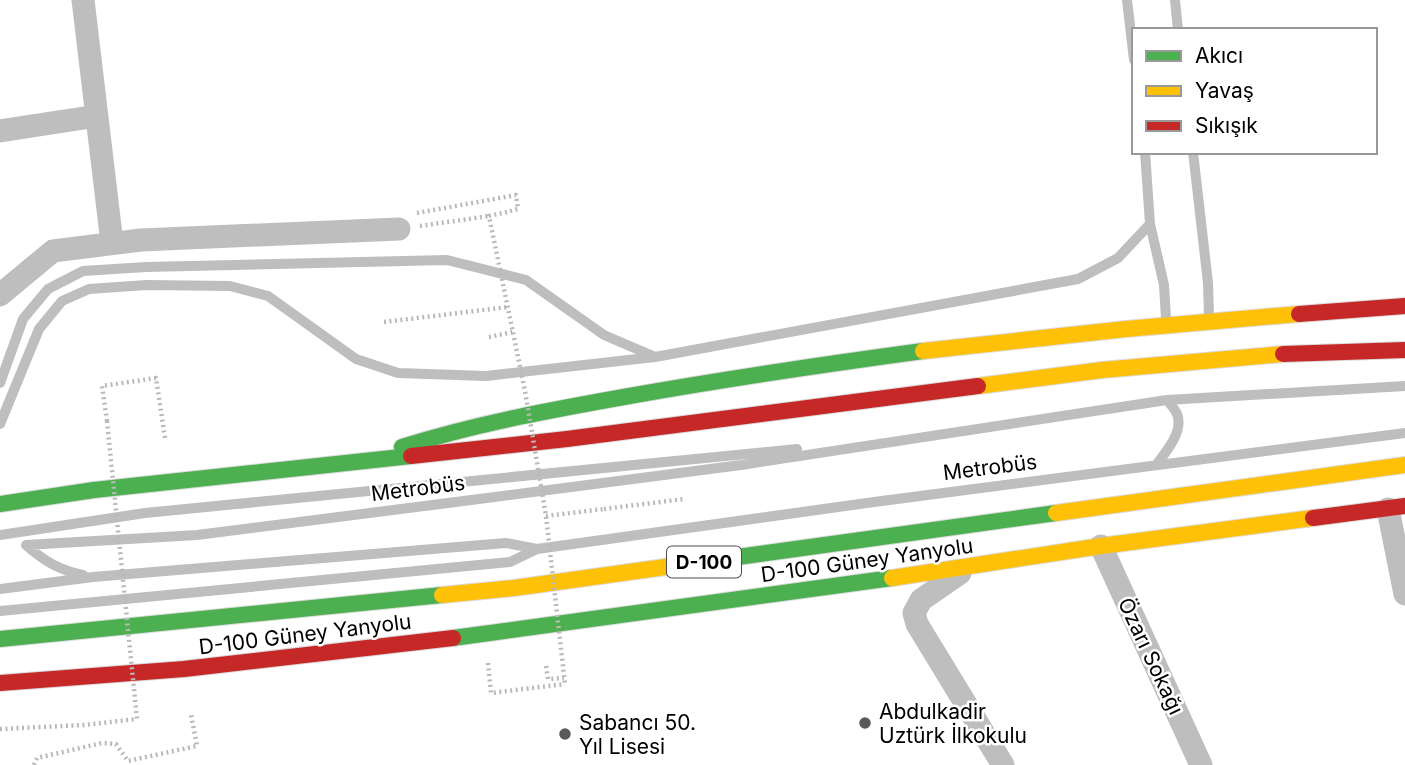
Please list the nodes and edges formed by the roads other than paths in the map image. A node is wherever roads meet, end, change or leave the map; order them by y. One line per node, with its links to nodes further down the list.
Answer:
1 (83, 0): 6 (street)
2 (1127, 0): 5 (lane)
3 (1175, 0): 4 (lane)
4 (1178, 28)
5 (1132, 43)
6 (97, 116): 7 (street); 12 (street)
7 (0, 131)
8 (1144, 154): 10 (lane)
9 (1192, 154): 15 (lane)
10 (1150, 224): 16 (lane); 18 (lane)
11 (399, 229): 12 (street)
12 (112, 243): 13 (street)
13 (0, 295)
14 (1405, 306): 15 (main road)
15 (1209, 320): 16 (main road)
16 (1166, 324): 25 (main road)
17 (1405, 350): 25 (main road)
18 (655, 357): 19 (lane); 22 (lane)
19 (0, 383)
20 (1405, 386): 21 (lane, Metrobüs)
21 (1167, 400): 24 (lane, Metrobüs); 27 (lane)
22 (0, 424)
23 (1405, 433): 27 (lane, Metrobüs)
24 (888, 441): 32 (lane, Metrobüs); 36 (lane, Metrobüs)
25 (362, 461): 29 (main road)
26 (1405, 464): 40 (main road, D-100)
27 (1156, 465): 34 (lane, Metrobüs)
28 (0, 487): 29 (main road)
29 (94, 490): 30 (main road)
30 (0, 504)
31 (1396, 508): 33 (main road, D-100 Güney Yanyolu); 38 (street)
32 (0, 535)
33 (1101, 547): 35 (main road, D-100 Güney Yanyolu); 43 (street, Özarı Sokağı)
34 (537, 549): 36 (lane, Metrobüs); 39 (lane, Metrobüs)
35 (971, 567): 41 (main road, D-100 Güney Yanyolu); 42 (street)
36 (93, 577): 37 (lane, Metrobüs)
37 (0, 589)
38 (1405, 594)
39 (0, 611)
40 (0, 639)
41 (0, 682)
42 (1003, 765)
43 (1200, 765)

